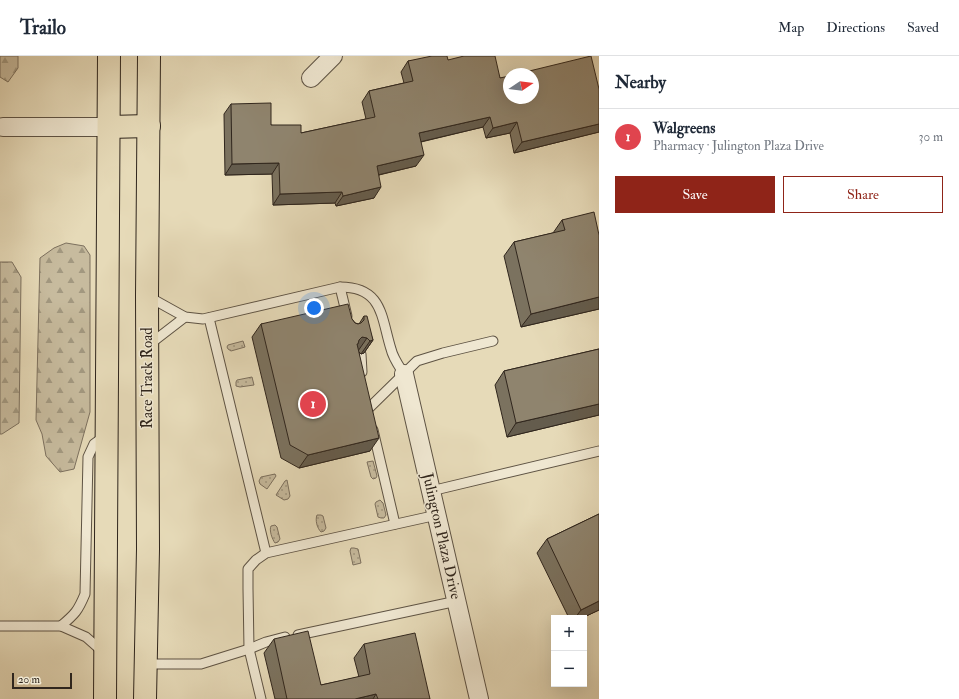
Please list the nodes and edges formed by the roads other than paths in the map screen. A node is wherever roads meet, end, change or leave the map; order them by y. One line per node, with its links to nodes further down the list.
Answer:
1 (109, 56): 6 (main road)
2 (149, 56): 5 (main road, Race Track Road)
3 (333, 56): 4 (street)
4 (311, 78)
5 (149, 126): 6 (main road); 9 (main road, Race Track Road)
6 (109, 127): 7 (street); 18 (main road)
7 (1, 128)
8 (340, 287): 11 (lane); 12 (lane); 16 (lane)
9 (147, 296): 10 (lane); 14 (main road, Race Track Road)
10 (185, 317): 11 (lane); 14 (lane)
11 (209, 318): 23 (lane)
12 (349, 321)
13 (493, 342): 16 (lane)
14 (147, 346): 29 (main road, Race Track Road)
15 (358, 355): 17 (lane)
16 (404, 374): 20 (street, Julington Plaza Drive); 22 (lane)
17 (363, 375)
18 (107, 435): 26 (lane); 28 (main road)
19 (599, 451): 20 (lane)
20 (431, 491): 21 (street, Julington Plaza Drive)
21 (437, 515): 22 (lane); 24 (street, Julington Plaza Drive)
22 (395, 524): 23 (lane)
23 (266, 554): 27 (lane)
24 (457, 600): 27 (lane); 33 (street, Julington Plaza Drive)
25 (0, 626): 26 (lane)
26 (61, 626): 28 (lane)
27 (249, 649): 29 (lane); 32 (lane)
28 (105, 654): 30 (main road)
29 (145, 664): 31 (main road, Race Track Road)
30 (105, 699)
31 (145, 699)
32 (261, 699)
33 (479, 699)

